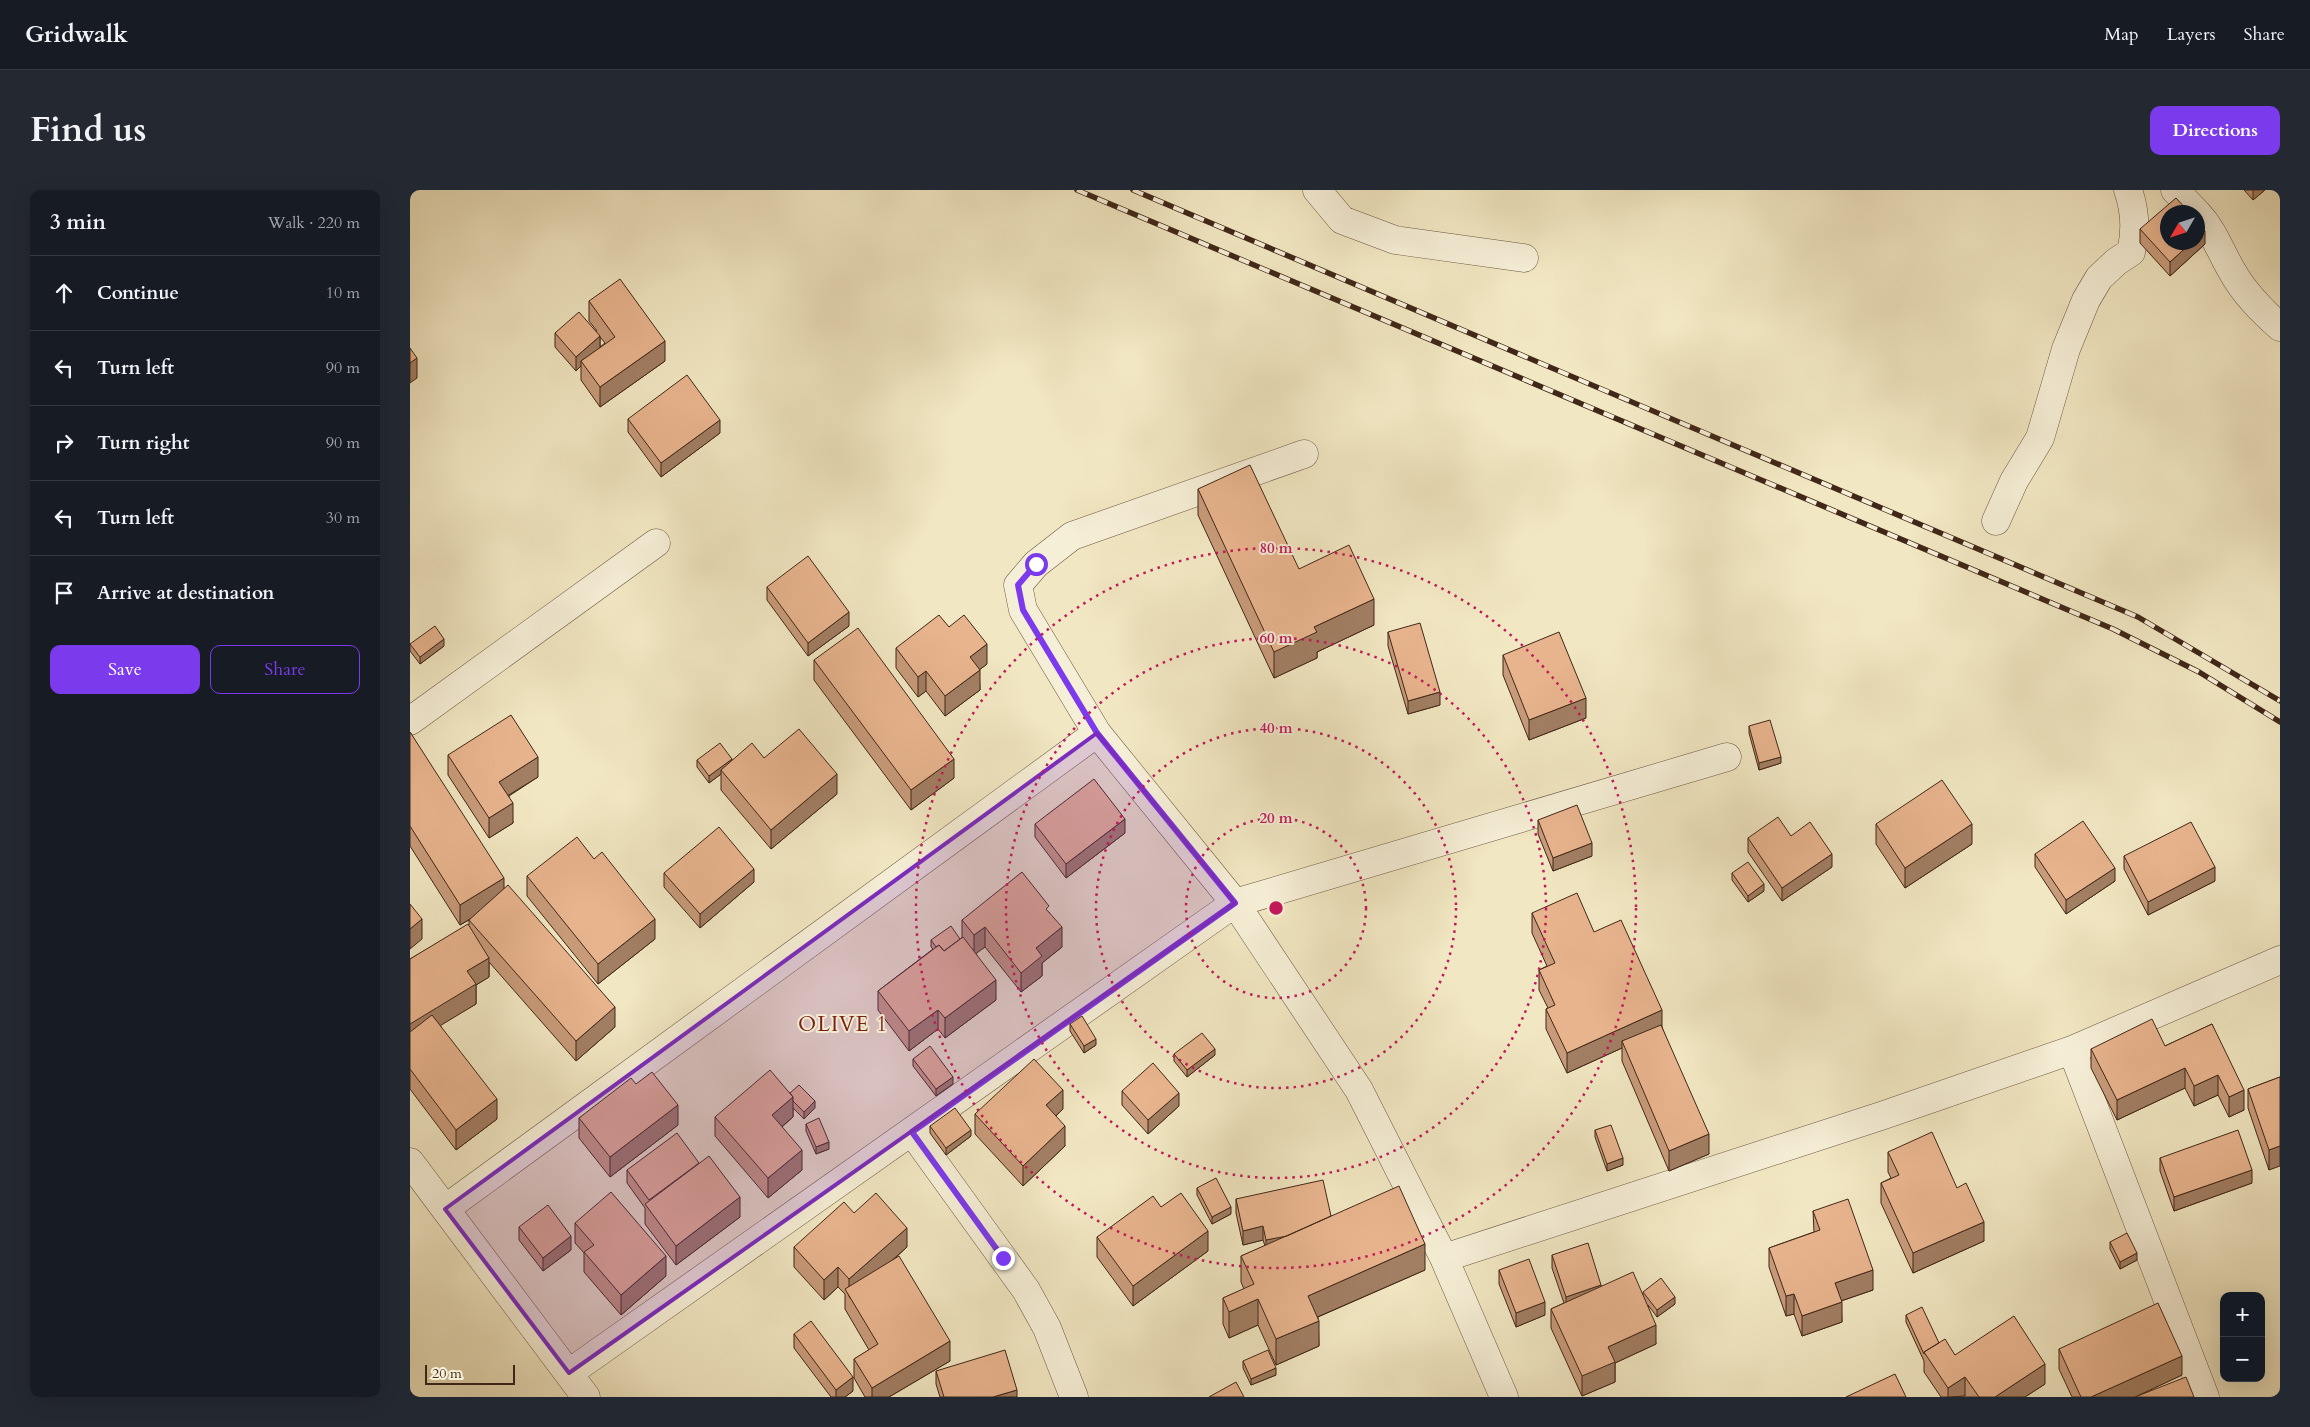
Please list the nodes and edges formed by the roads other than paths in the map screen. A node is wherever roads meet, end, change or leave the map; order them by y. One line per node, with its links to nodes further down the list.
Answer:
1 (1317, 190): 6 (street)
2 (2128, 190): 9 (street)
3 (2175, 190): 4 (street)
4 (2189, 205)
5 (2205, 222): 7 (street)
6 (1524, 258)
7 (2280, 327)
8 (1304, 454): 12 (street)
9 (1996, 521)
10 (656, 543): 11 (street)
11 (410, 721)
12 (1097, 733): 14 (street); 19 (street)
13 (1726, 757): 14 (street)
14 (1235, 903): 17 (street); 20 (street)
15 (2280, 960): 16 (street)
16 (2072, 1050): 20 (street); 25 (street)
17 (912, 1132): 21 (street); 23 (street)
18 (410, 1162): 19 (street)
19 (445, 1209): 21 (street)
20 (1444, 1258): 24 (street)
21 (570, 1373): 22 (street)
22 (586, 1397)
23 (1074, 1397)
24 (1504, 1397)
25 (2205, 1397)

